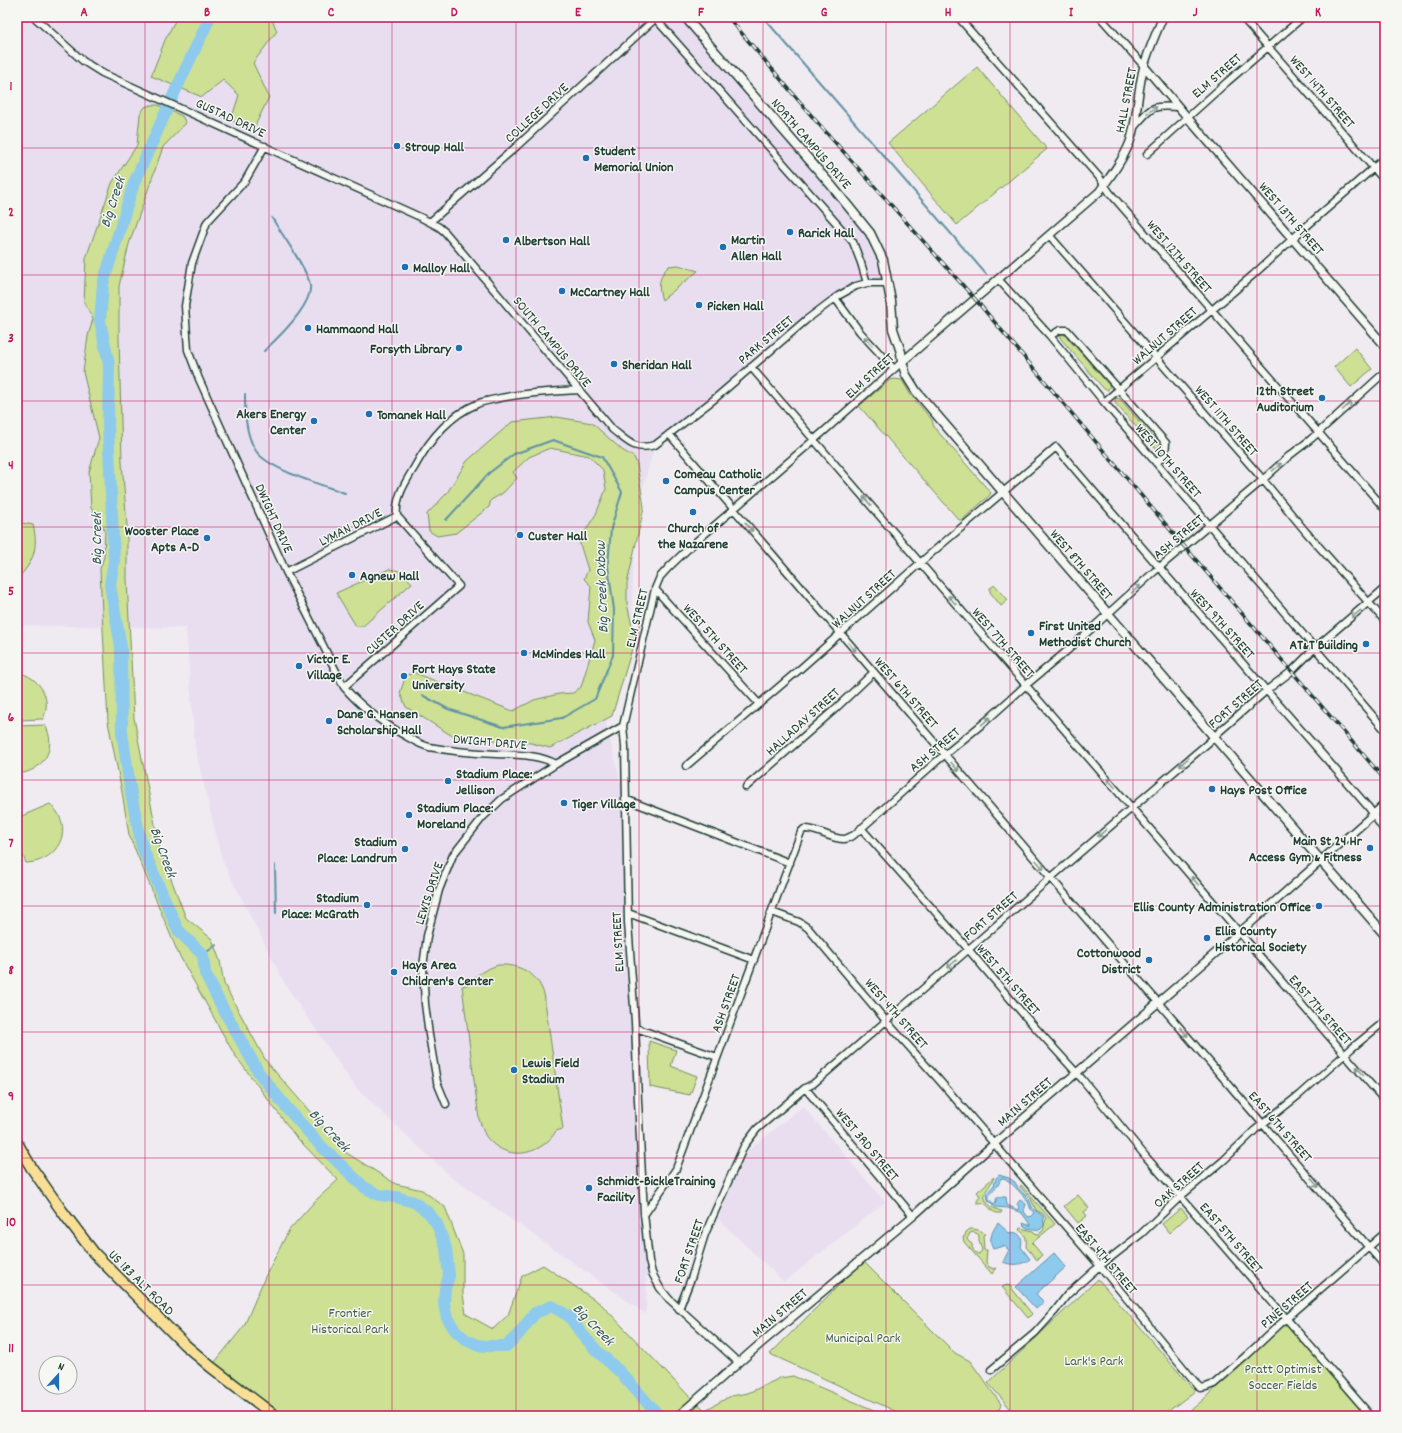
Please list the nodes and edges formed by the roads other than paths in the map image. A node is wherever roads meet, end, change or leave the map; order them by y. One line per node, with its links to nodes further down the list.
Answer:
1 (34, 17): 14 (street, GUSTAD DRIVE)
2 (685, 17): 25 (main road, NORTH CAMPUS DRIVE)
3 (958, 17): 19 (street, WEST 12TH STREET)
4 (1100, 17): 10 (street, WEST 13TH STREET)
5 (1163, 17): 10 (street, HALL STREET)
6 (1242, 17): 9 (street, WEST 14TH STREET)
7 (1303, 17): 9 (street, ELM STREET)
8 (655, 18): 20 (street, COLLEGE DRIVE); 24 (street)
9 (1268, 47): 12 (street, ELM STREET); 17 (street, WEST 14TH STREET)
10 (1144, 66): 11 (street, WEST 13TH STREET); 13 (street, HALL STREET)
11 (1178, 107): 12 (street, WEST 13TH STREET); 13 (street, one-way to 11)
12 (1187, 118): 15 (street, ELM STREET); 22 (street, WEST 13TH STREET)
13 (1133, 129): 19 (street, HALL STREET)
14 (265, 146): 20 (street, GUSTAD DRIVE); 52 (street, DWIGHT DRIVE)
15 (1147, 154)
16 (1385, 158): 17 (street, WALNUT STREET)
17 (1374, 168): 18 (street, WEST 14TH STREET); 22 (street, WALNUT STREET)
18 (1385, 181)
19 (1104, 184): 21 (street, ELM STREET); 28 (street, WEST 12TH STREET)
20 (430, 222): 36 (street, SOUTH CAMPUS DRIVE)
21 (1050, 235): 23 (street, ELM STREET); 31 (street, WEST 11TH STREET)
22 (1293, 238): 28 (street, WALNUT STREET); 30 (street, WEST 13TH STREET)
23 (998, 278): 29 (street, WEST 10TH STREET); 32 (street, ELM STREET)
24 (866, 283): 25 (street, PARK STREET); 26 (street, PARK STREET)
25 (887, 283): 27 (main road, NORTH CAMPUS DRIVE)
26 (835, 298): 33 (street, PARK STREET); 34 (street, one-way to 26)
27 (891, 301): 32 (main road, WEST 8TH STREET)
28 (1211, 310): 31 (street, WALNUT STREET); 39 (street, WEST 12TH STREET)
29 (1050, 336): 37 (street); 38 (street, WEST 10TH STREET)
30 (1385, 346)
31 (1156, 357): 37 (street, WALNUT STREET); 44 (street, WEST 11TH STREET)
32 (902, 362): 34 (street, ELM STREET); 45 (main road, WEST 8TH STREET)
33 (751, 367): 40 (street, PARK STREET); 41 (street, WEST 7TH STREET)
34 (894, 369): 41 (street, ELM STREET)
35 (1385, 372): 39 (street, ASH STREET, one-way to 35)
36 (579, 390): 40 (street, SOUTH CAMPUS DRIVE); 48 (street, LYMAN DRIVE)
37 (1119, 390): 38 (street, WALNUT STREET); 43 (street)
38 (1104, 402): 43 (street, WEST 10TH STREET)
39 (1318, 432): 44 (street, ASH STREET, one-way to 39); 46 (street, WEST 12TH STREET)
40 (669, 434): 47 (street, WEST 6TH STREET)
41 (814, 440): 47 (street, ELM STREET); 50 (street, WEST 7TH STREET, one-way to 41)
42 (1056, 447): 45 (street, WALNUT STREET); 51 (street, WEST 9TH STREET)
43 (1156, 463): 49 (street, WEST 10TH STREET)
44 (1263, 480): 49 (street, ASH STREET); 55 (street, WEST 11TH STREET)
45 (1003, 492): 50 (street, WALNUT STREET); 56 (main road, WEST 8TH STREET)
46 (1385, 509)
47 (734, 510): 54 (street, ELM STREET); 58 (street, WEST 6TH STREET, one-way to 58)
48 (397, 516): 52 (street, LYMAN DRIVE); 62 (street, CUSTER DRIVE)
49 (1209, 525): 51 (street, ASH STREET); 59 (street, WEST 10TH STREET)
50 (920, 562): 58 (street, WALNUT STREET); 61 (street, WEST 7TH STREET, one-way to 50)
51 (1159, 568): 56 (street, ASH STREET, one-way to 51); 63 (street, WEST 9TH STREET)
52 (286, 572): 62 (street, DWIGHT DRIVE)
53 (1385, 588): 55 (street, FORT STREET)
54 (655, 589): 64 (street, WEST 5TH STREET); 65 (street, ELM STREET)
55 (1369, 603): 57 (street, WEST 11TH STREET); 59 (street, FORT STREET, one-way to 59)
56 (1108, 614): 61 (street, ASH STREET); 67 (main road, WEST 8TH STREET)
57 (1385, 621)
58 (841, 633): 60 (street, WEST 6TH STREET, one-way to 60); 64 (street, WALNUT STREET)
59 (1315, 648): 63 (street, FORT STREET); 66 (street, WEST 10TH STREET)
60 (874, 672): 68 (street, WEST 6TH STREET); 71 (street, HALLADAY STREET)
61 (1026, 685): 68 (street, ASH STREET, one-way to 61); 74 (street, WEST 7TH STREET, one-way to 61)
62 (344, 687): 69 (street, DWIGHT DRIVE)
63 (1267, 690): 67 (street, FORT STREET); 75 (street, WEST 9TH STREET)
64 (759, 704): 70 (street, WALNUT STREET)
65 (623, 726): 69 (street, LEWIS DRIVE); 72 (street, ELM STREET)
66 (1385, 730)
67 (1214, 737): 74 (street, FORT STREET, one-way to 74); 78 (main road, WEST 8TH STREET)
68 (945, 755): 76 (street, ASH STREET); 80 (street, WEST 6TH STREET, one-way to 80)
69 (556, 764): 96 (street, LEWIS DRIVE)
70 (686, 766)
71 (746, 787)
72 (625, 799): 79 (street); 82 (street, ELM STREET)
73 (1385, 804): 75 (street, MAIN STREET)
74 (1132, 807): 80 (street, FORT STREET, one-way to 80); 83 (street, WEST 7TH STREET, one-way to 74)
75 (1374, 814): 77 (street, WEST 9TH STREET); 78 (street, MAIN STREET)
76 (861, 828): 79 (street, ASH STREET); 85 (street, WEST 5TH STREET)
77 (1385, 831)
78 (1321, 861): 83 (street, MAIN STREET); 84 (main road, WEST 8TH STREET)
79 (790, 863): 81 (street, ASH STREET)
80 (1051, 878): 85 (street, FORT STREET); 87 (street, WEST 6TH STREET)
81 (772, 912): 86 (street, ASH STREET); 89 (street, WEST 4TH STREET)
82 (628, 913): 86 (street); 90 (street, ELM STREET)
83 (1240, 932): 87 (street, MAIN STREET); 91 (street, EAST 7TH STREET)
84 (1385, 936)
85 (968, 950): 89 (street, FORT STREET, one-way to 89); 93 (street, WEST 5TH STREET)
86 (754, 960): 92 (street, ASH STREET)
87 (1158, 1002): 93 (street, MAIN STREET); 97 (street, EAST 6TH STREET, one-way to 97)
88 (1385, 1021): 91 (street, OAK STREET)
89 (887, 1022): 94 (street, FORT STREET); 99 (street, WEST 4TH STREET)
90 (636, 1028): 92 (street); 101 (street, ELM STREET)
91 (1345, 1054): 95 (street, EAST 7TH STREET, one-way to 91); 97 (street, OAK STREET)
92 (717, 1058): 101 (street, ASH STREET)
93 (1076, 1073): 99 (street, MAIN STREET); 100 (street, EAST 5TH STREET)
94 (805, 1088): 102 (street, WEST 3RD STREET); 107 (street, FORT STREET)
95 (1385, 1101)
96 (446, 1104)
97 (1263, 1124): 100 (street, OAK STREET); 104 (street, EAST 6TH STREET, one-way to 104)
98 (17, 1143): 112 (highway, US 183 ALT ROAD)
99 (994, 1144): 102 (street, MAIN STREET); 105 (street, EAST 4TH STREET)
100 (1181, 1196): 105 (street, OAK STREET); 108 (street, EAST 5TH STREET)
101 (644, 1215): 107 (street, ELM STREET)
102 (913, 1216): 109 (street, MAIN STREET)
103 (1385, 1233): 104 (street, PINE STREET)
104 (1369, 1247): 106 (street, EAST 6TH STREET); 108 (street, PINE STREET)
105 (1100, 1266): 110 (street, OAK STREET); 111 (street, EAST 4TH STREET)
106 (1385, 1266)
107 (679, 1308): 109 (street, ELM STREET)
108 (1286, 1318): 111 (street, PINE STREET); 114 (street, EAST 5TH STREET)
109 (738, 1363): 113 (street, MAIN STREET)
110 (991, 1370)
111 (1200, 1388)
112 (275, 1416)
113 (678, 1416)
114 (1371, 1416)

